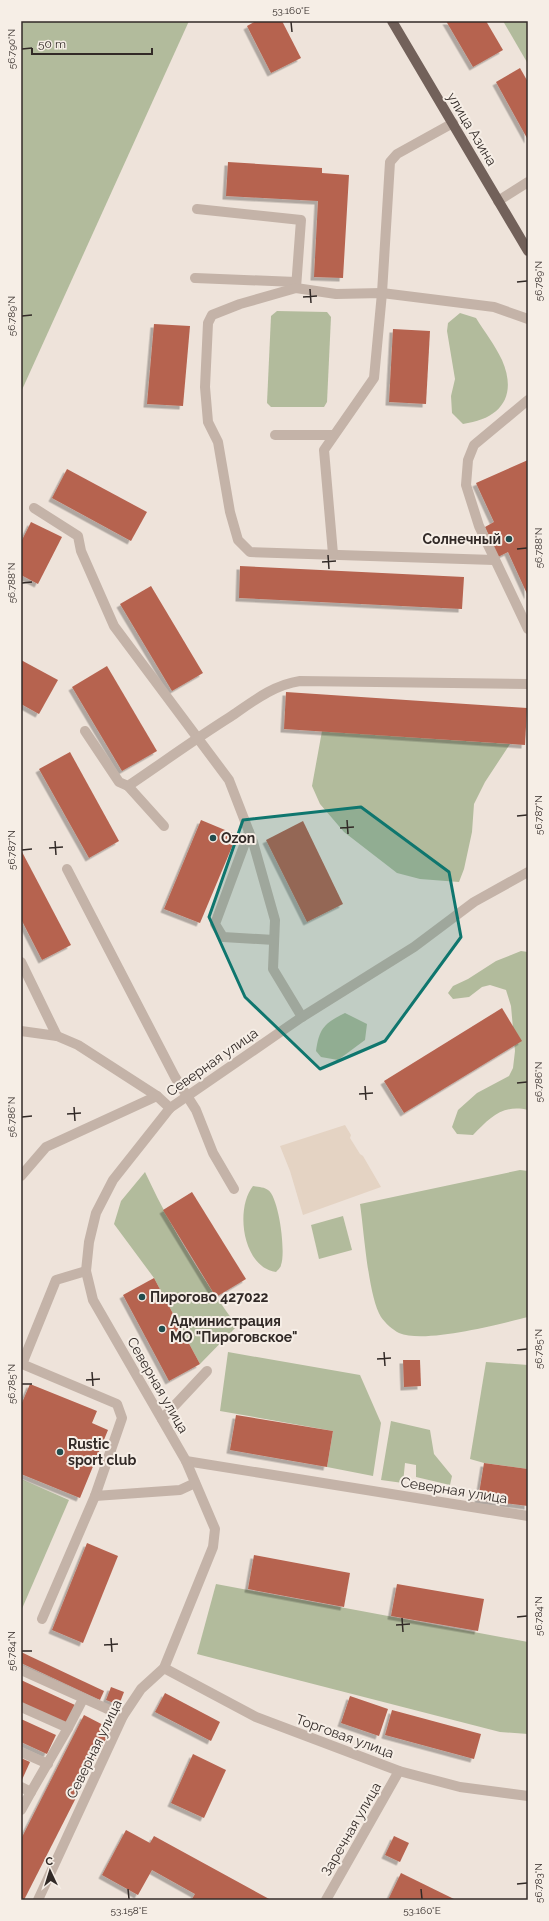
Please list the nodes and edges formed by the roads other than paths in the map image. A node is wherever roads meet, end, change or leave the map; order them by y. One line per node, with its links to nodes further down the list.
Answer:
1 (392, 21): 2 (main road, улица Азина)
2 (453, 124): 4 (main road, улица Азина); 9 (street)
3 (528, 182): 4 (street)
4 (498, 201): 6 (main road, улица Азина)
5 (197, 209): 8 (street)
6 (528, 251)
7 (195, 278): 8 (street)
8 (296, 285): 9 (street); 15 (street)
9 (382, 293): 10 (street); 13 (street)
10 (528, 319)
11 (528, 400): 16 (street)
12 (275, 435): 13 (street)
13 (333, 435): 15 (street)
14 (34, 508): 20 (street)
15 (333, 554): 16 (street)
16 (494, 560): 17 (street)
17 (528, 629)
18 (528, 684): 20 (street)
19 (85, 731): 21 (street)
20 (198, 737): 21 (street); 23 (street)
21 (128, 786): 22 (street)
22 (164, 826)
23 (249, 832): 26 (street); 26 (street)
24 (67, 869): 32 (street)
25 (528, 872): 28 (street, Северная улица)
26 (274, 940): 28 (street)
27 (21, 962): 30 (street)
28 (302, 1017): 32 (street, Северная улица)
29 (21, 1031): 30 (street)
30 (57, 1036): 31 (street)
31 (157, 1096): 33 (street); 34 (street)
32 (187, 1097): 33 (street, Северная улица); 35 (street)
33 (170, 1108): 36 (street, Северная улица)
34 (21, 1176)
35 (234, 1189)
36 (86, 1271): 38 (street, Северная улица); 41 (street)
37 (208, 1372): 38 (street)
38 (162, 1419): 39 (street, Северная улица)
39 (186, 1461): 40 (street, Северная улица); 42 (street, Северная улица)
40 (195, 1483): 41 (street); 44 (street, Северная улица)
41 (95, 1496): 43 (street)
42 (528, 1516)
43 (42, 1619)
44 (164, 1668): 48 (street, Северная улица); 52 (street, Торговая улица)
45 (21, 1670): 46 (street)
46 (82, 1699): 48 (street); 49 (street)
47 (21, 1707): 49 (street)
48 (123, 1716): 57 (street, Северная улица)
49 (68, 1728): 51 (street)
50 (21, 1752): 51 (street)
51 (48, 1764): 54 (street)
52 (399, 1771): 55 (street, Торговая улица); 58 (street, Заречная улица)
53 (21, 1787): 54 (street)
54 (31, 1792): 56 (street)
55 (528, 1796)
56 (21, 1810)
57 (38, 1900)
58 (326, 1900)

